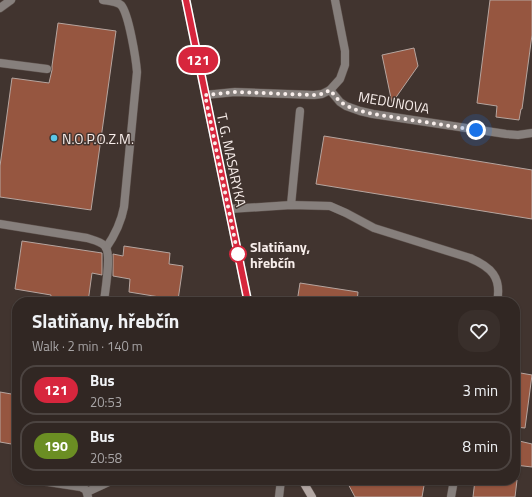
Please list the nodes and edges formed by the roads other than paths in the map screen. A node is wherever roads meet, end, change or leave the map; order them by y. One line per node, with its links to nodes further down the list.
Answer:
1 (11, 0): 5 (street)
2 (103, 0): 15 (street)
3 (186, 0): 9 (main road, T. G. MASARYKA)
4 (335, 0): 8 (street)
5 (0, 8)
6 (0, 63): 7 (street)
7 (47, 69)
8 (330, 90): 9 (street); 11 (street, MEDUNOVA)
9 (205, 95): 13 (main road, T. G. MASARYKA)
10 (300, 111): 12 (street)
11 (532, 133)
12 (291, 205): 13 (street); 18 (street)
13 (228, 209): 17 (main road, T. G. MASARYKA)
14 (0, 224): 15 (street)
15 (106, 248): 16 (street)
16 (104, 297)
17 (247, 297)
18 (498, 297)
19 (68, 485): 24 (street)
20 (105, 485): 24 (street)
21 (280, 485): 25 (street)
22 (305, 485): 26 (main road)
23 (453, 485): 27 (street)
24 (88, 495)
25 (279, 497)
26 (312, 497)
27 (451, 497)

